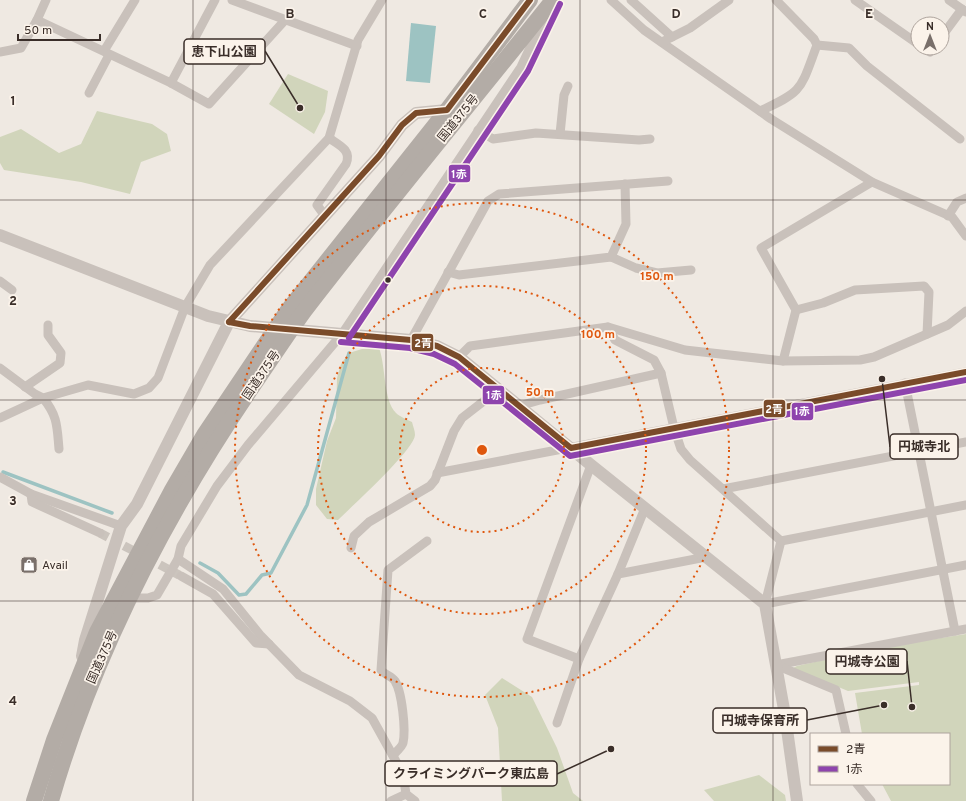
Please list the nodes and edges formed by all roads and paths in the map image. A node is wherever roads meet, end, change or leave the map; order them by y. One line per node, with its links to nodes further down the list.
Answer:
1 (46, 0): 16 (street)
2 (135, 0): 24 (street)
3 (215, 0): 25 (street)
4 (232, 0): 15 (street)
5 (382, 0): 22 (street)
6 (529, 0): 28 (highway, 国道375号)
7 (611, 0): 20 (street)
8 (632, 0): 18 (street)
9 (729, 0): 18 (street)
10 (776, 0): 21 (street)
11 (855, 0): 19 (street)
12 (949, 0): 14 (street)
13 (551, 3): 30 (street); 92 (highway, 国道375号)
14 (964, 11): 17 (street)
15 (286, 19): 22 (street); 25 (street)
16 (37, 20): 23 (street); 24 (street)
17 (950, 27)
18 (672, 37): 20 (street)
19 (910, 38)
20 (662, 42): 29 (street)
21 (817, 45): 29 (street); 34 (street)
22 (357, 46): 32 (street)
23 (0, 52)
24 (107, 53): 25 (street); 27 (street)
25 (171, 83)
26 (568, 86): 31 (street)
27 (89, 93)
28 (447, 110): 39 (street); 99 (highway, 国道375号)
29 (760, 111): 36 (street)
30 (478, 130): 31 (street); 54 (street)
31 (560, 134): 33 (street)
32 (329, 138): 39 (street); 48 (street)
33 (650, 139)
34 (960, 139)
35 (668, 182): 37 (street)
36 (872, 182): 40 (street); 49 (street)
37 (625, 184): 43 (street); 45 (street)
38 (966, 198): 40 (street)
39 (325, 216): 51 (street)
40 (948, 216): 42 (street)
41 (0, 235): 48 (street)
42 (966, 236)
43 (611, 257): 44 (street); 45 (street)
44 (691, 270)
45 (448, 272): 56 (street)
46 (0, 281): 47 (street)
47 (12, 290)
48 (185, 307): 51 (street); 65 (street)
49 (796, 310): 55 (street); 58 (street)
50 (966, 311): 55 (street)
51 (229, 322): 54 (street); 81 (street)
52 (48, 325): 63 (street)
53 (608, 327): 57 (street); 58 (street); 61 (street)
54 (342, 334): 56 (street); 87 (street)
55 (927, 334): 58 (street)
56 (411, 340): 57 (street)
57 (459, 357): 64 (street)
58 (784, 361)
59 (0, 368): 63 (street)
60 (966, 372): 62 (street)
61 (661, 373): 66 (street); 68 (street)
62 (905, 383): 68 (street); 72 (street)
63 (25, 387): 65 (street)
64 (498, 390): 66 (street); 74 (street)
65 (43, 398): 67 (street); 71 (street)
66 (519, 406): 70 (street)
67 (0, 418)
68 (674, 428): 70 (street); 76 (street)
69 (966, 442): 72 (street)
70 (571, 448): 73 (street); 74 (street)
71 (59, 449)
72 (919, 451): 76 (street); 80 (street)
73 (591, 465): 79 (street); 97 (street)
74 (437, 473): 85 (street)
75 (0, 477): 77 (street)
76 (723, 489): 83 (street)
77 (31, 494): 81 (street); 82 (street)
78 (966, 505): 80 (street)
79 (645, 508): 86 (street); 90 (street)
80 (931, 512): 83 (street); 89 (street)
81 (121, 526): 99 (street)
82 (100, 533)
83 (781, 541): 93 (street)
84 (427, 542): 102 (street)
85 (351, 548)
86 (706, 557): 90 (street); 93 (street)
87 (178, 559): 92 (street); 96 (street)
88 (966, 565): 89 (street)
89 (943, 570): 93 (street); 95 (street)
90 (618, 574): 97 (street)
91 (181, 576): 96 (street)
92 (128, 598): 106 (highway, 国道375号)
93 (765, 604): 98 (street)
94 (966, 629): 95 (street)
95 (955, 631): 98 (street)
96 (269, 644): 102 (street)
97 (579, 660): 100 (street)
98 (776, 665): 101 (street); 109 (street)
99 (82, 666): 105 (highway, 国道375号)
100 (557, 723)
101 (846, 733)
102 (393, 755): 104 (street)
103 (858, 785): 110 (street)
104 (406, 794): 107 (street); 108 (street)
105 (34, 801)
106 (52, 801)
107 (391, 801)
108 (415, 801)
109 (797, 801)
110 (871, 801)

